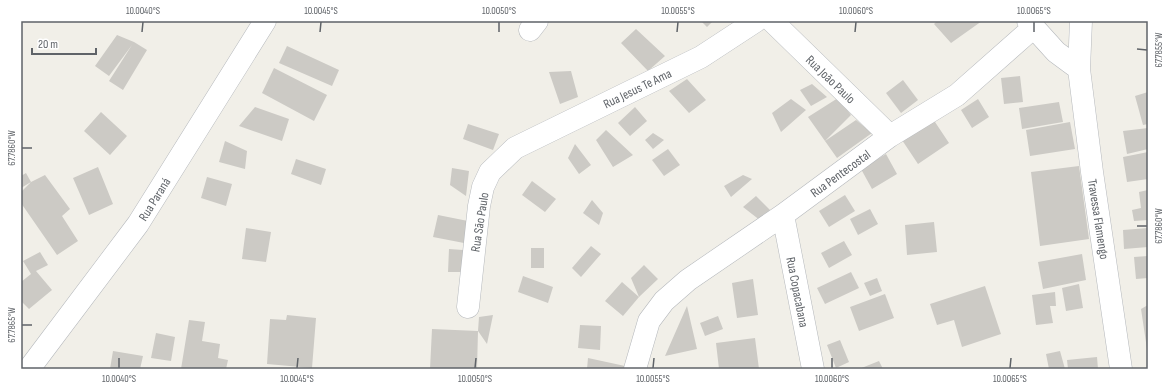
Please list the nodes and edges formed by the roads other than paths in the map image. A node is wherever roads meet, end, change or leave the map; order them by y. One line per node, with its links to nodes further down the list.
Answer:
1 (265, 21): 11 (street, Rua Paraná)
2 (756, 21): 8 (street, Rua Jesus Te Ama)
3 (772, 21): 7 (street, Rua João Paulo)
4 (1081, 21): 6 (street, Travessa Flamengo)
5 (1031, 24): 6 (street); 7 (street, Rua Pentecostal)
6 (1079, 69): 14 (street, Travessa Flamengo)
7 (890, 136): 9 (street, Rua Pentecostal)
8 (515, 148): 10 (street, Rua São Paulo)
9 (783, 215): 12 (street, Rua Pentecostal); 13 (street, Rua Copacabana)
10 (468, 307)
11 (29, 369)
12 (635, 369)
13 (813, 369)
14 (1121, 369)

